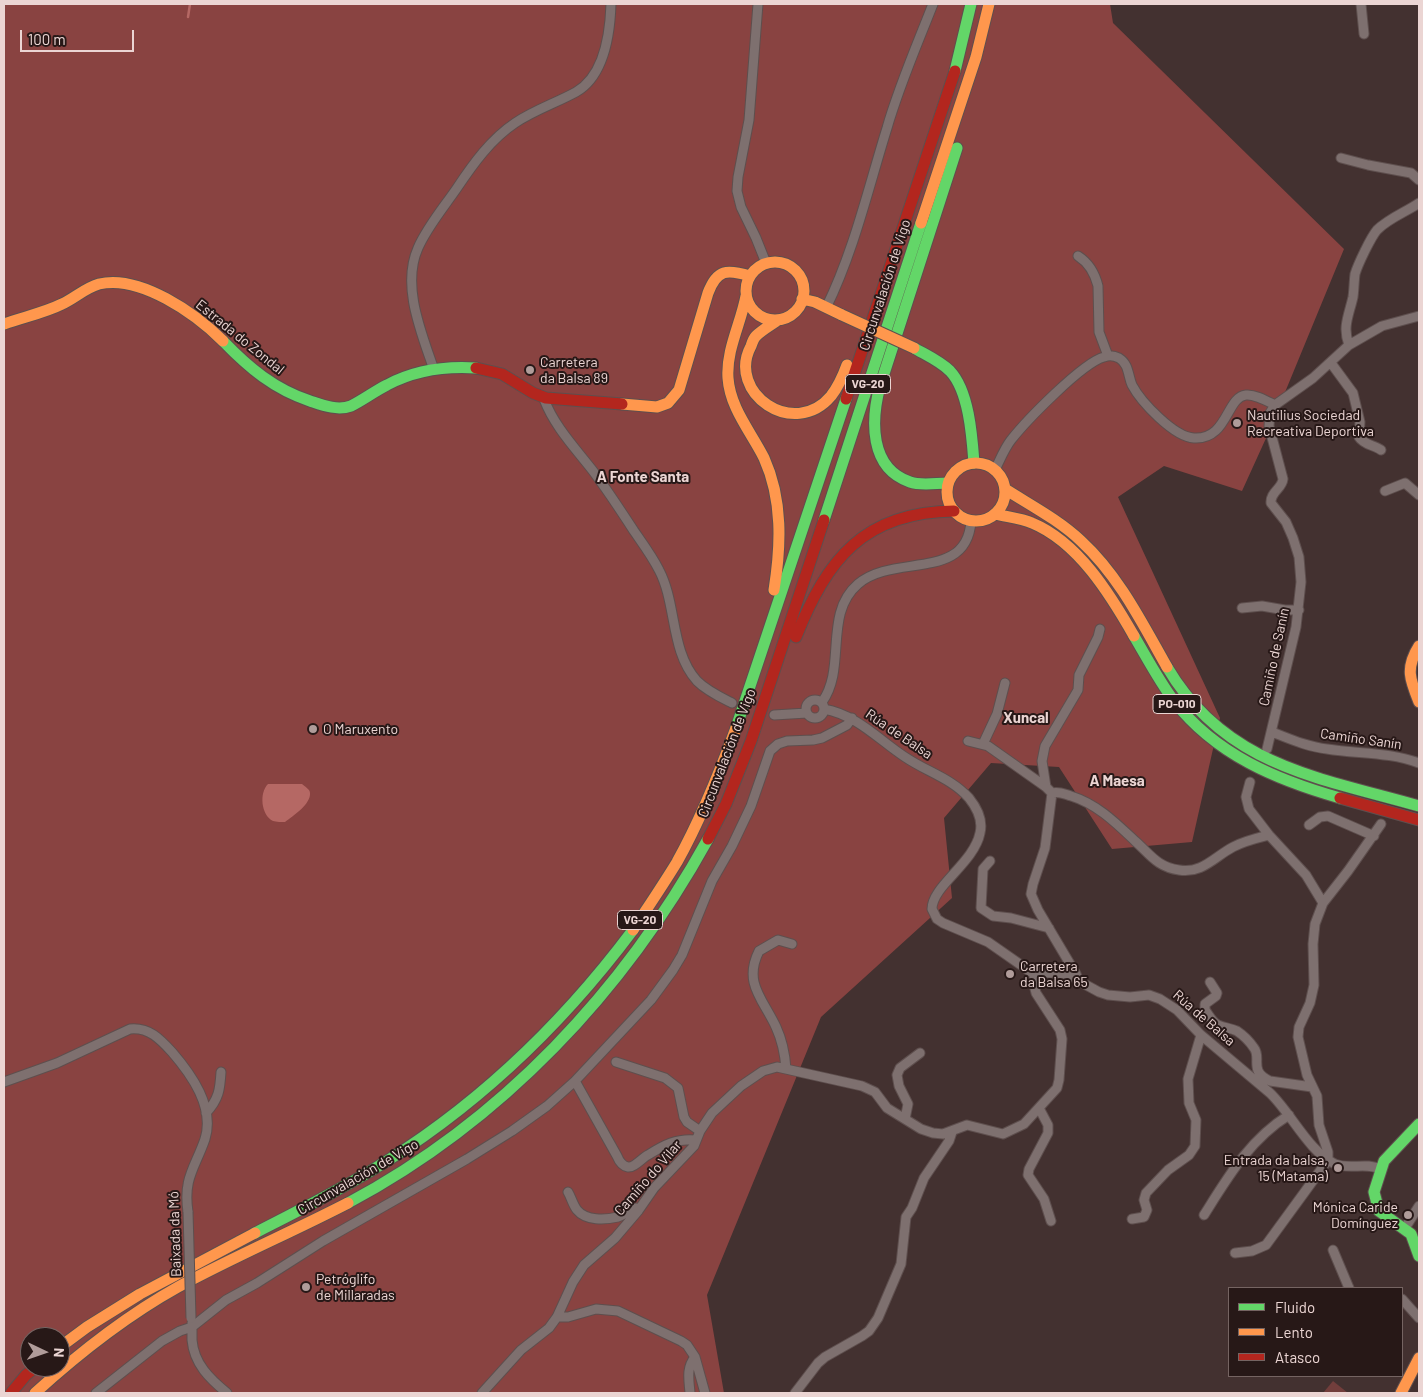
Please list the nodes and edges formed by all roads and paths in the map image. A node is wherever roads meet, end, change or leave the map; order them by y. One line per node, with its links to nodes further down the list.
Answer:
1 (611, 4): 25 (street)
2 (758, 4): 14 (street)
3 (933, 4): 18 (street)
4 (971, 4): 12 (main road, Circunvalación de Vigo / VG-20)
5 (989, 4): 54 (main road, Circunvalación de Vigo / VG-20)
6 (994, 4): 31 (main road)
7 (1361, 4): 8 (street)
8 (1364, 34)
9 (1341, 158): 10 (street)
10 (1419, 180)
11 (1419, 203): 22 (street)
12 (898, 241): 20 (main road); 40 (main road, Circunvalación de Vigo / VG-20)
13 (1078, 256): 23 (street)
14 (766, 263): 15 (main road); 17 (main road)
15 (750, 276): 16 (main road); 26 (main road)
16 (746, 296): 20 (main road); 40 (main road)
17 (802, 299): 18 (main road); 20 (main road)
18 (826, 308): 29 (main road, bridge)
19 (1419, 316): 22 (street)
20 (778, 320)
21 (4, 324): 25 (main road, Estrada do Zondal)
22 (1349, 345): 24 (street)
23 (1108, 356): 27 (street); 30 (street)
24 (1331, 363): 27 (street); 28 (street)
25 (434, 370): 26 (main road, Estrada do Zondal)
26 (544, 399): 45 (street)
27 (1275, 405): 39 (street, Camiño de Sanín)
28 (1381, 450)
29 (974, 463): 30 (main road); 31 (main road)
30 (995, 470): 32 (main road)
31 (948, 483): 35 (main road)
32 (1005, 489): 36 (main road); 58 (main road, PO-010)
33 (1385, 491): 34 (street)
34 (1419, 495)
35 (954, 511): 37 (main road); 54 (main road)
36 (995, 514): 37 (main road); 59 (main road, PO-010)
37 (971, 521): 46 (street)
38 (1242, 608): 39 (street)
39 (1299, 610): 50 (street, Camiño de Sanín)
40 (772, 621): 106 (main road, Circunvalación de Vigo / VG-20)
41 (1100, 629): 57 (street)
42 (1419, 646): 44 (main road)
43 (1006, 683): 52 (street)
44 (1419, 702)
45 (732, 703)
46 (823, 706): 47 (street); 47 (street); 49 (street, Rúa de Balsa)
47 (807, 713): 48 (street)
48 (774, 715)
49 (852, 718): 68 (street, Rúa de Balsa); 78 (street)
50 (1272, 732): 53 (street, Camiño de Sanín); 55 (street, Camiño Sanín)
51 (968, 741): 52 (street)
52 (983, 744): 57 (street)
53 (1266, 749)
54 (743, 762): 111 (main road, Circunvalación de Vigo / VG-20)
55 (1419, 763)
56 (1250, 782): 62 (street)
57 (1049, 790): 62 (street); 66 (street)
58 (1419, 806)
59 (1419, 820)
60 (1381, 824): 63 (street)
61 (1308, 825): 63 (street)
62 (1269, 835): 65 (street)
63 (1374, 836): 65 (street)
64 (990, 861): 66 (street)
65 (1323, 903): 80 (street)
66 (1049, 928): 69 (street)
67 (792, 944): 75 (street)
68 (1034, 972): 69 (street, Rúa de Balsa); 81 (street, Camiño do Vilar)
69 (1078, 980): 71 (street, Rúa de Balsa)
70 (1210, 982): 74 (street)
71 (1201, 1035): 77 (street, Rúa de Balsa); 95 (street)
72 (920, 1053): 84 (street)
73 (616, 1062): 86 (street)
74 (1256, 1064): 77 (street); 80 (street)
75 (786, 1069): 84 (street, Camiño do Vilar); 86 (street, Camiño do Vilar)
76 (221, 1072): 82 (street)
77 (1256, 1080): 83 (street, Rúa de Balsa)
78 (575, 1081): 88 (street); 105 (street)
79 (4, 1082): 82 (street, Baixada da Mó)
80 (1312, 1087): 89 (street)
81 (1039, 1108): 87 (street, Camiño do Vilar); 96 (street)
82 (206, 1113): 105 (street, Baixada da Mó, bridge)
83 (1289, 1115): 89 (street, Rúa de Balsa); 94 (street)
84 (905, 1119): 87 (street, Camiño do Vilar)
85 (1419, 1124): 90 (main road)
86 (700, 1131): 88 (street, Camiño do Vilar)
87 (952, 1132): 117 (street)
88 (696, 1140): 93 (street, Camiño do Vilar)
89 (1328, 1160): 90 (street); 99 (street)
90 (1380, 1168): 97 (main road)
91 (568, 1192): 93 (street)
92 (1419, 1206): 97 (street)
93 (638, 1211): 103 (street, Camiño do Vilar)
94 (1204, 1215)
95 (1132, 1219)
96 (1051, 1221)
97 (1406, 1228): 100 (main road)
98 (1333, 1250): 101 (street)
99 (1235, 1253)
100 (1419, 1256)
101 (1349, 1287)
102 (1403, 1300): 104 (street)
103 (557, 1317): 107 (street); 114 (street, Camiño do Vilar)
104 (1419, 1318)
105 (192, 1323): 112 (street); 113 (street, Baixada da Mó)
106 (70, 1338)
107 (695, 1357): 115 (street); 116 (street)
108 (1419, 1358): 118 (main road)
109 (24, 1377): 110 (main road)
110 (11, 1393)
111 (35, 1393)
112 (96, 1393)
113 (227, 1393)
114 (482, 1393)
115 (690, 1393)
116 (705, 1393)
117 (795, 1393)
118 (1401, 1393)

